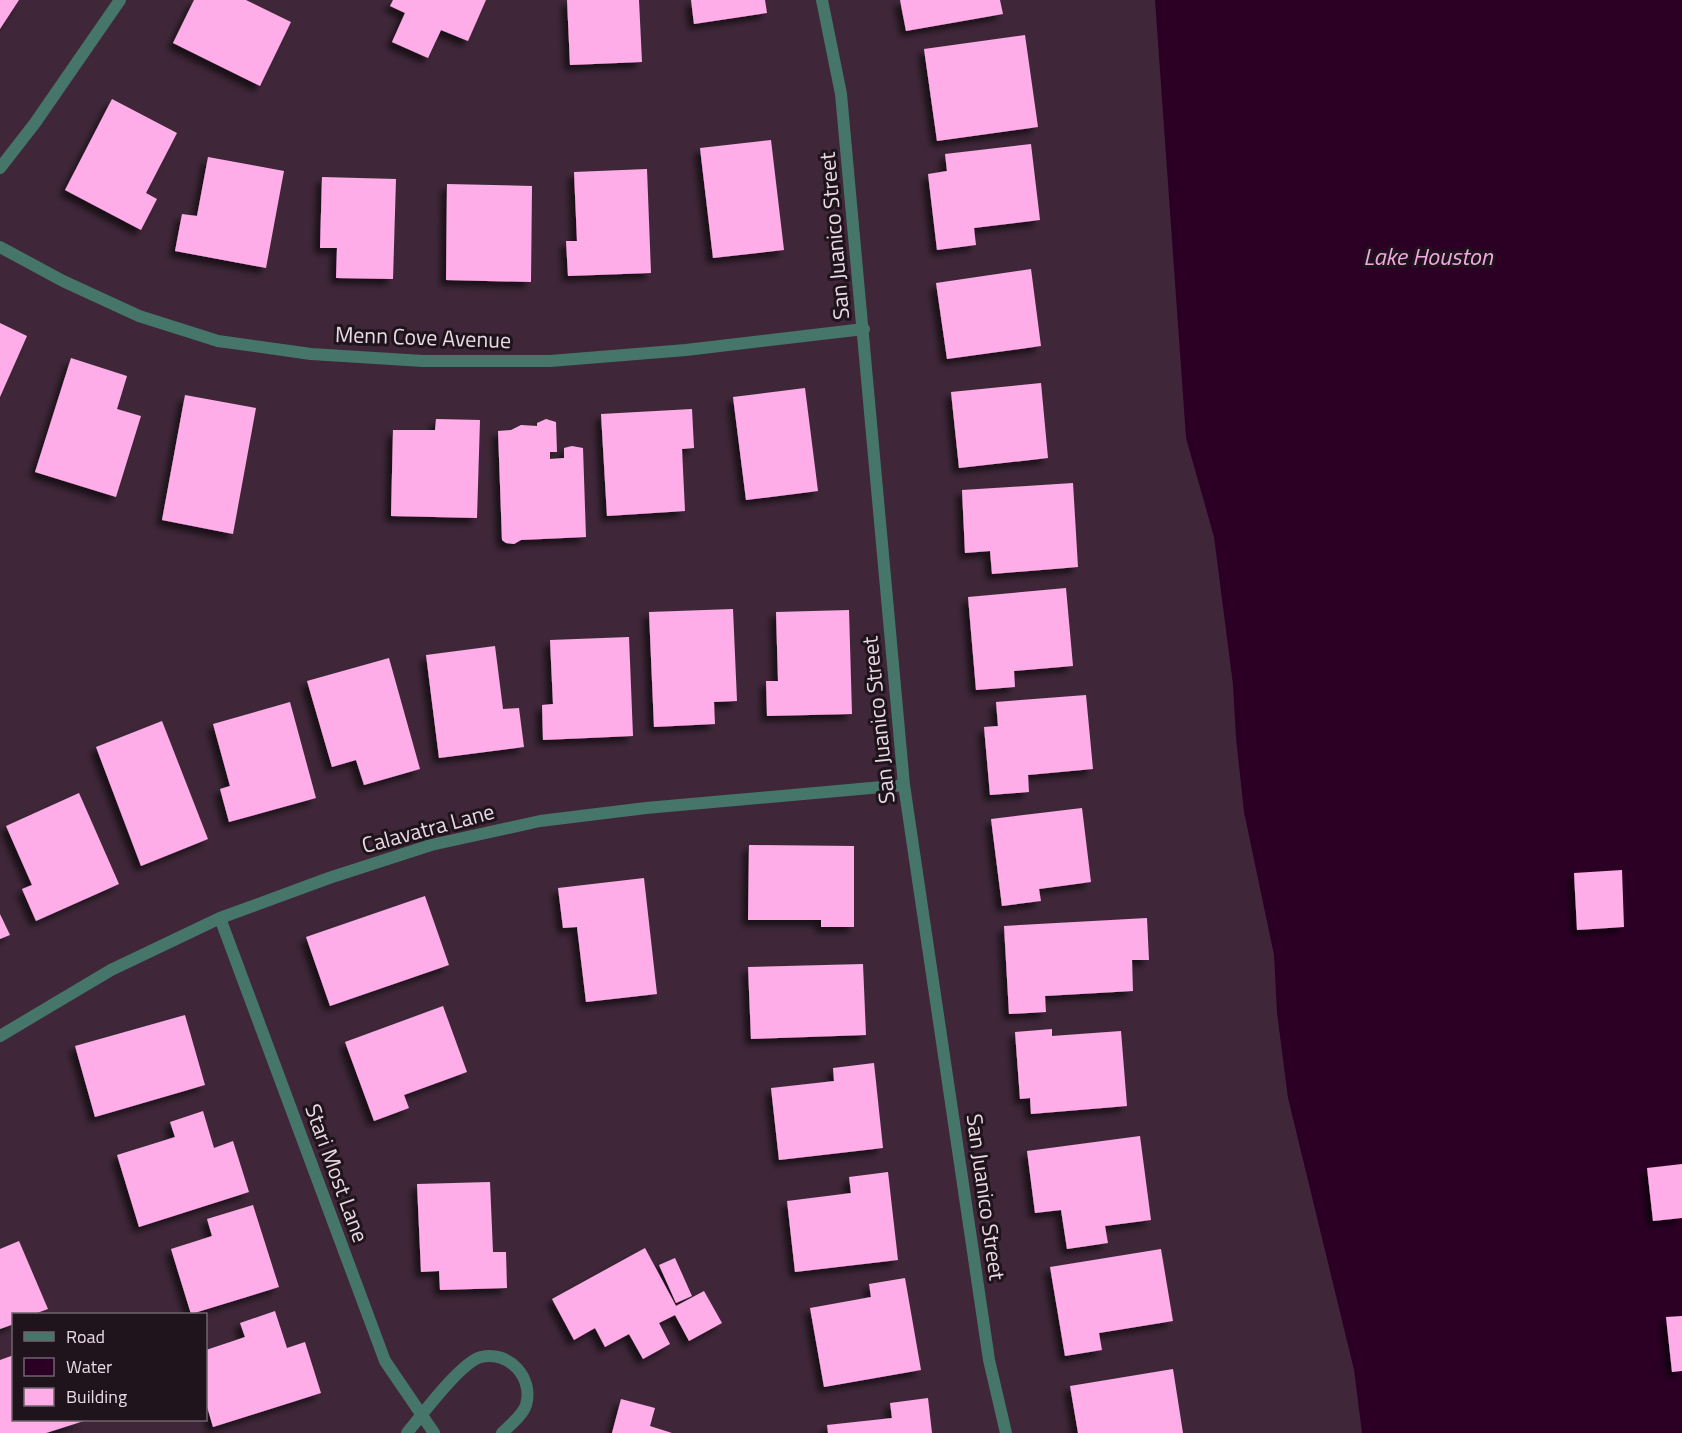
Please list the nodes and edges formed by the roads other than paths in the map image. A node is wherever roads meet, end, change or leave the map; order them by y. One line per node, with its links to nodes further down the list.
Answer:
1 (120, 0): 3 (street)
2 (822, 0): 5 (street, San Juanico Street)
3 (0, 168)
4 (0, 247): 5 (street, Menn Cove Avenue)
5 (864, 329): 6 (street, San Juanico Street)
6 (904, 785): 7 (street, Calavatra Lane); 13 (street, San Juanico Street)
7 (220, 918): 8 (street, Calavatra Lane); 9 (street, Stari Most Lane)
8 (0, 1036)
9 (421, 1416): 10 (street); 11 (street, Stari Most Lane); 12 (street)
10 (407, 1433)
11 (434, 1433)
12 (502, 1433)
13 (1006, 1433)

